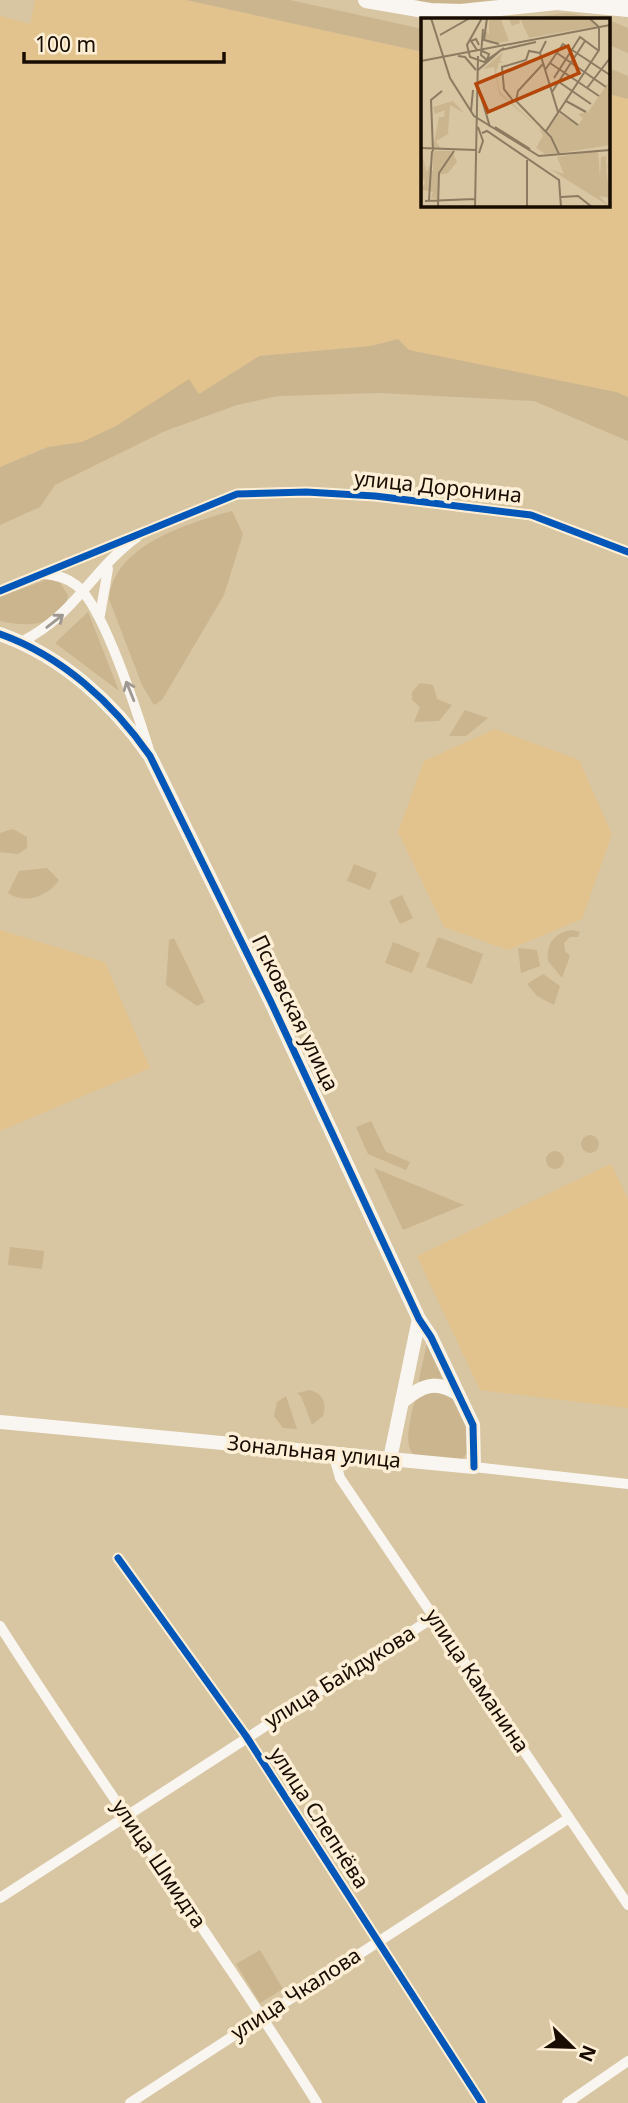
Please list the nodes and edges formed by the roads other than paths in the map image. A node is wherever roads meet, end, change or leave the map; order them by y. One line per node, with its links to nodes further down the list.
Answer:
1 (366, 0): 4 (main road)
2 (622, 0): 3 (main road)
3 (628, 3)
4 (628, 9)
5 (147, 529): 6 (street, улица Доронина); 7 (street); 8 (street, улица Доронина)
6 (628, 552)
7 (114, 558): 10 (street); 11 (street)
8 (43, 574): 9 (street, улица Доронина); 10 (street)
9 (0, 591)
10 (84, 593): 11 (street); 13 (street, one-way to 10)
11 (99, 618): 14 (street, one-way to 11)
12 (0, 634): 13 (street, Псковская улица)
13 (21, 642): 14 (street, Псковская улица)
14 (150, 756): 15 (street, Псковская улица)
15 (419, 1319): 16 (street, Псковская улица); 17 (street)
16 (458, 1394): 17 (street); 21 (street, Псковская улица)
17 (402, 1402): 20 (street)
18 (0, 1422): 19 (street, Зональная улица)
19 (333, 1453): 20 (street, Зональная улица); 24 (street, улица Каманина)
20 (390, 1459): 21 (street, Зональная улица)
21 (474, 1468): 22 (street, Зональная улица)
22 (628, 1484)
23 (118, 1558): 26 (street, улица Слепнёва)
24 (435, 1617): 26 (street, улица Байдукова); 28 (street, улица Каманина)
25 (0, 1626): 27 (street, улица Шмидта)
26 (246, 1736): 27 (street, улица Байдукова); 31 (street, улица Слепнёва)
27 (127, 1816): 29 (street, улица Байдукова); 32 (street, улица Шмидта)
28 (569, 1818): 30 (street, улица Каманина); 31 (street, улица Чкалова)
29 (0, 1898)
30 (628, 1905)
31 (378, 1941): 32 (street, улица Чкалова); 36 (street, улица Слепнёва)
32 (262, 2016): 34 (street, улица Чкалова); 35 (street, улица Шмидта)
33 (628, 2061): 37 (street)
34 (130, 2103)
35 (317, 2103)
36 (482, 2103)
37 (567, 2103)

